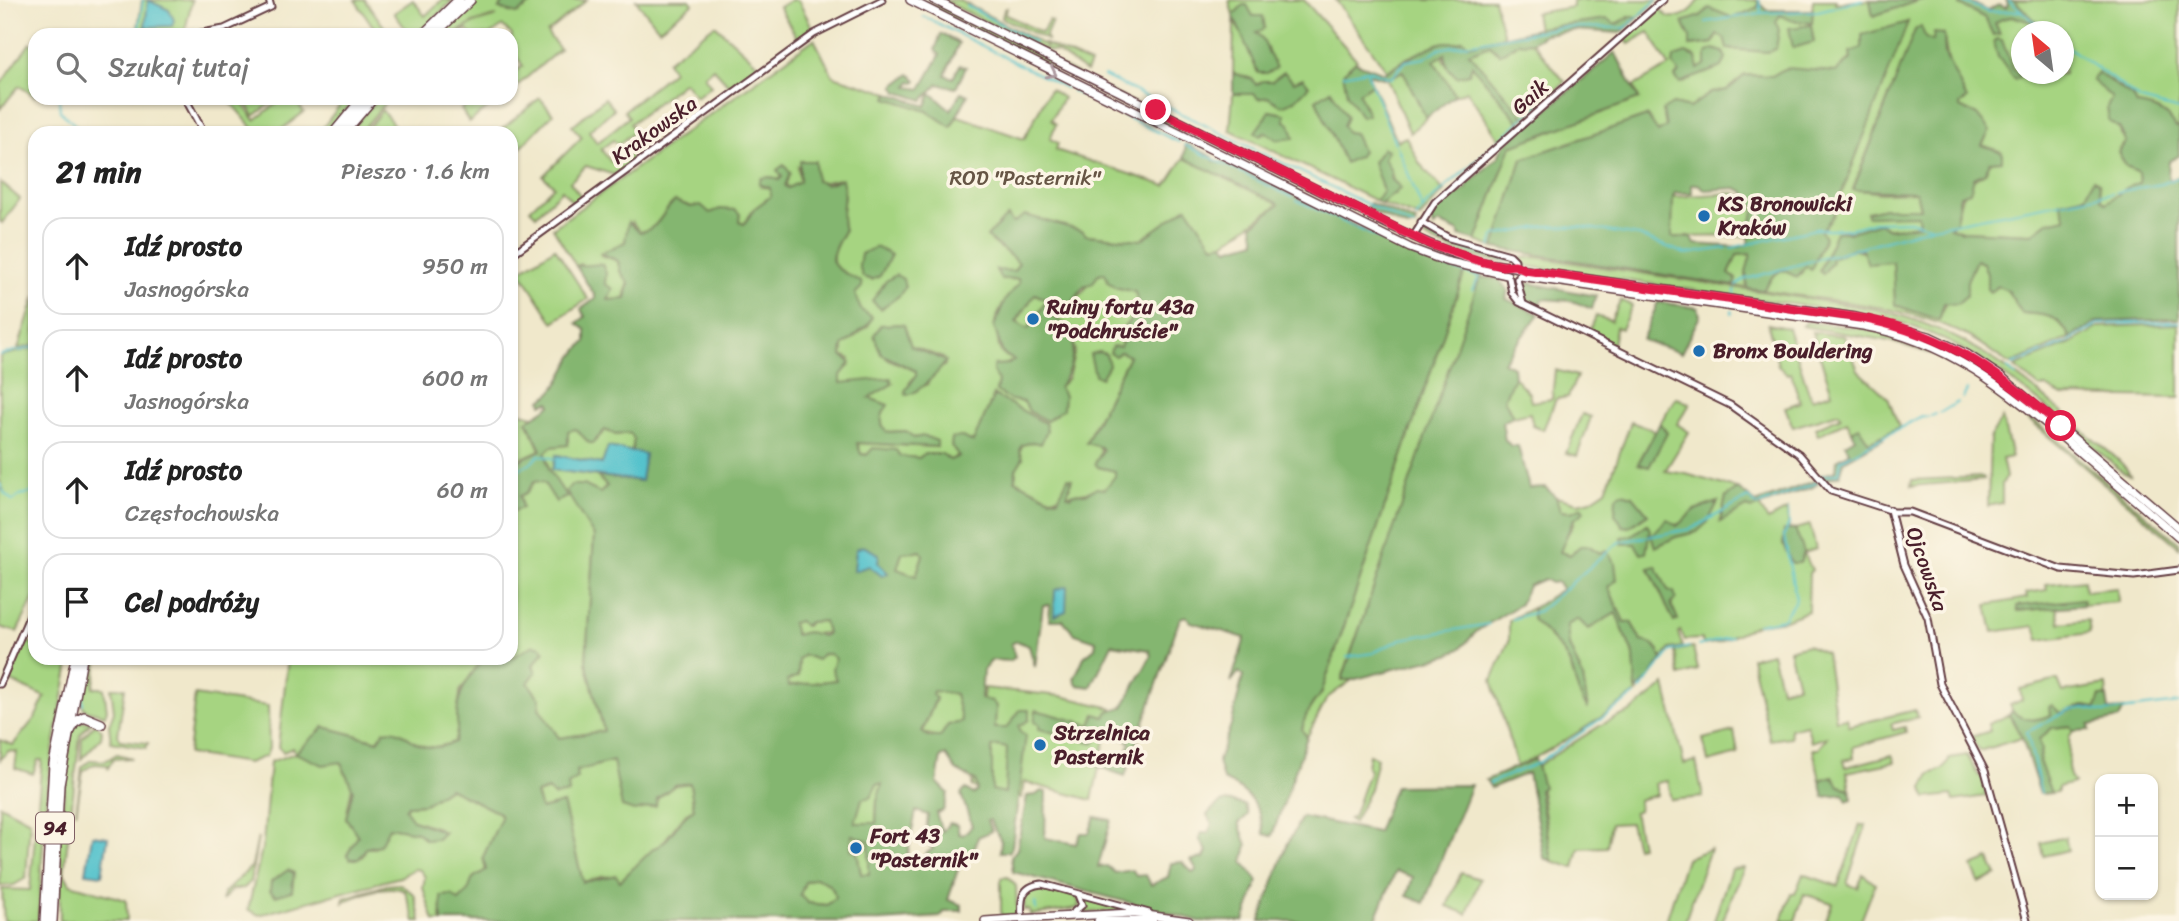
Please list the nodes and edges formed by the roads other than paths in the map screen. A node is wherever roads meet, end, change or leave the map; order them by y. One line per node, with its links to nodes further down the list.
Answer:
1 (269, 0): 8 (street)
2 (459, 0): 9 (highway)
3 (470, 0): 10 (highway)
4 (882, 0): 21 (street, Krakowska)
5 (910, 0): 18 (main road, one-way to 18)
6 (934, 0): 17 (main road)
7 (1663, 0): 19 (street, Gaik)
8 (227, 28)
9 (430, 28)
10 (440, 28)
11 (190, 105): 14 (street)
12 (357, 105): 15 (highway)
13 (367, 105): 16 (highway)
14 (200, 126)
15 (340, 126)
16 (350, 126)
17 (1304, 183): 18 (main road); 20 (main road)
18 (1298, 193): 22 (main road)
19 (1421, 222): 20 (street, Gaik); 22 (street)
20 (1413, 237): 22 (main road)
21 (518, 250)
22 (1514, 273): 23 (street, Ojcowska); 24 (main road); 25 (main road)
23 (1891, 512): 26 (street); 43 (street, Ojcowska)
24 (2179, 528)
25 (2179, 538)
26 (2179, 570)
27 (28, 619): 30 (street)
28 (75, 665): 37 (highway, 94)
29 (80, 665): 31 (highway, 94)
30 (0, 684)
31 (76, 686): 32 (highway, 94); 32 (highway)
32 (65, 742): 37 (highway, 94)
33 (1076, 892): 34 (street); 36 (street); 40 (street)
34 (1069, 917): 35 (main road); 38 (main road, bridge)
35 (1121, 917): 36 (main road); 41 (main road)
36 (1153, 917): 42 (main road)
37 (50, 919)
38 (1013, 919): 39 (main road)
39 (985, 921)
40 (1022, 921)
41 (1098, 921)
42 (1189, 921)
43 (2027, 921)

